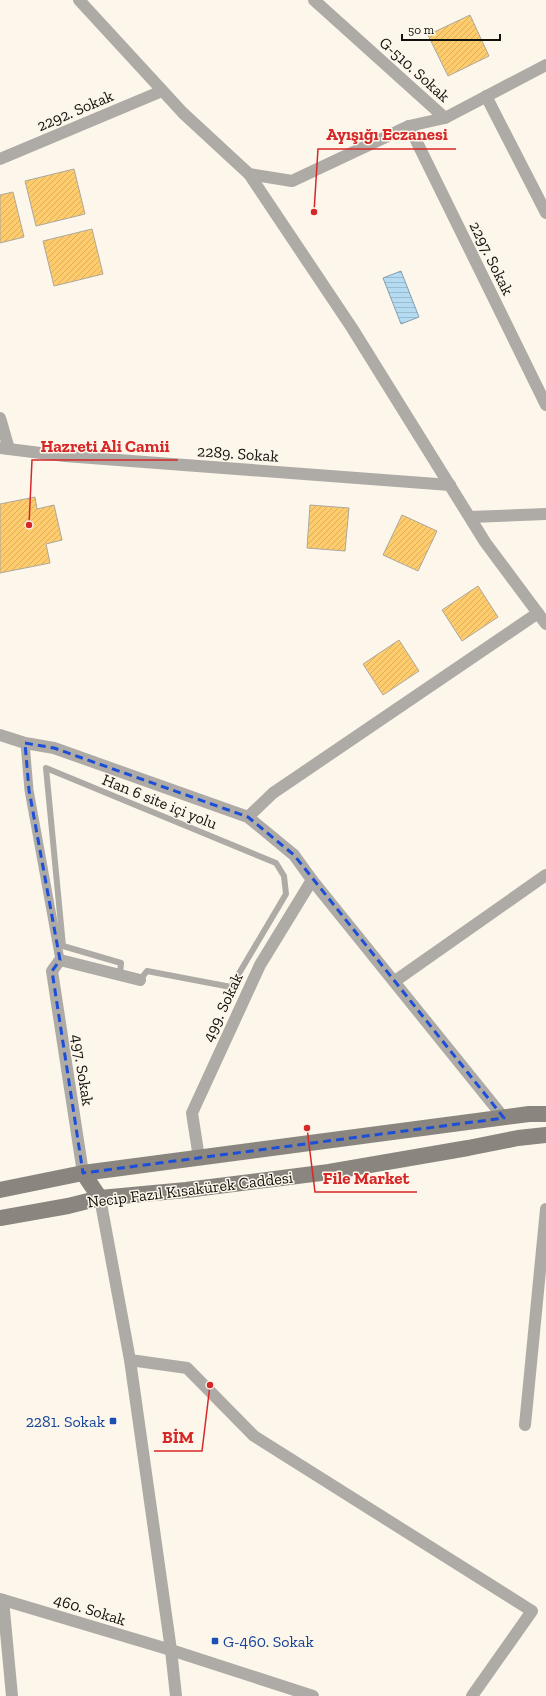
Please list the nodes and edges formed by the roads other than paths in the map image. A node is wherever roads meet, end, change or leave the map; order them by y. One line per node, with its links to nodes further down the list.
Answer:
1 (79, 0): 4 (street)
2 (314, 0): 6 (street, G-510. Sokak)
3 (546, 65): 5 (street, G-510. Sokak)
4 (162, 90): 8 (street, 2292. Sokak); 9 (street)
5 (486, 96): 6 (street, G-510. Sokak); 10 (street)
6 (445, 118): 7 (street)
7 (409, 126): 9 (street); 11 (street, 2297. Sokak)
8 (0, 159)
9 (249, 174): 14 (street)
10 (546, 212)
11 (546, 405)
12 (0, 418): 13 (street)
13 (4, 449): 14 (street, 2289. Sokak)
14 (450, 485): 16 (street)
15 (546, 514): 16 (street)
16 (470, 517): 17 (street)
17 (538, 614): 18 (street); 21 (street)
18 (546, 624)
19 (0, 735): 20 (street)
20 (25, 743): 21 (street); 24 (street)
21 (248, 817): 23 (street)
22 (546, 875): 27 (street)
23 (312, 880): 27 (street); 32 (street, 499. Sokak)
24 (60, 960): 25 (street); 33 (street, 497. Sokak)
25 (120, 975): 26 (street); 26 (lane, Han 6 site içi yolu)
26 (140, 980)
27 (395, 981): 29 (street)
28 (546, 1114): 29 (main road, Necip Fazıl Kısakürek Caddesi)
29 (504, 1118): 31 (main road); 32 (main road, Necip Fazıl Kısakürek Caddesi)
30 (546, 1135): 31 (main road, Necip Fazıl Kısakürek Caddesi)
31 (518, 1138): 35 (main road, Necip Fazıl Kısakürek Caddesi)
32 (199, 1158): 33 (main road, Necip Fazıl Kısakürek Caddesi)
33 (83, 1173): 34 (main road, Necip Fazıl Kısakürek Caddesi); 35 (main road)
34 (0, 1190)
35 (100, 1198): 37 (main road, Necip Fazıl Kısakürek Caddesi); 38 (street)
36 (546, 1209): 39 (street)
37 (0, 1218)
38 (130, 1360): 41 (street); 45 (street)
39 (525, 1425)
40 (1, 1599): 41 (street, 460. Sokak); 42 (street)
41 (171, 1650): 43 (street); 44 (street, 460. Sokak)
42 (12, 1696)
43 (176, 1696)
44 (313, 1696)
45 (472, 1696)

